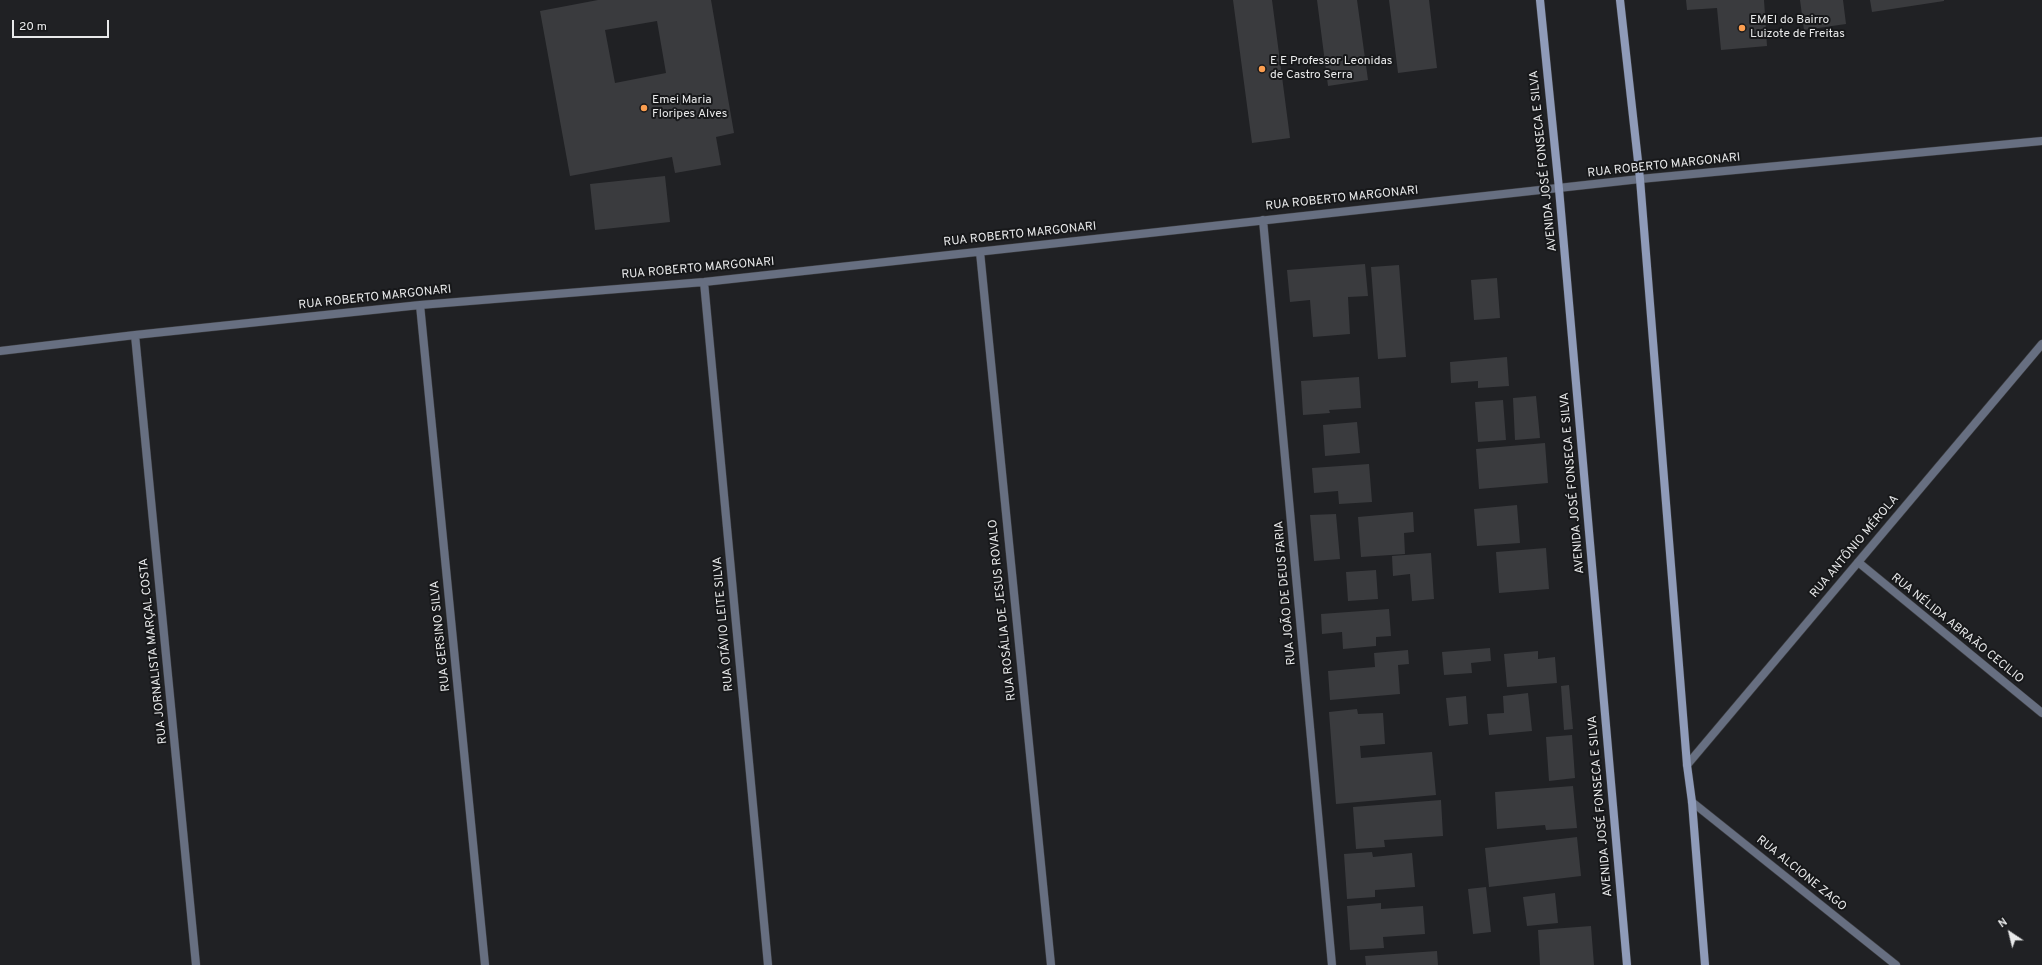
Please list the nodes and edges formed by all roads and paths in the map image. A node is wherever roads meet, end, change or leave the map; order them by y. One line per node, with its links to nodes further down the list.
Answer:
1 (1540, 0): 5 (main road, AVENIDA JOSÉ FONSECA E SILVA)
2 (1620, 0): 4 (main road)
3 (2042, 141): 4 (street, RUA ROBERTO MARGONARI)
4 (1640, 179): 5 (street, RUA ROBERTO MARGONARI); 15 (main road)
5 (1559, 189): 6 (street, RUA ROBERTO MARGONARI); 22 (main road, AVENIDA JOSÉ FONSECA E SILVA)
6 (1263, 220): 7 (street, RUA ROBERTO MARGONARI); 21 (street, RUA JOÃO DE DEUS FARIA)
7 (980, 252): 8 (street, RUA ROBERTO MARGONARI); 20 (street, RUA ROSÁLIA DE JESUS ROVALO)
8 (704, 282): 9 (street, RUA ROBERTO MARGONARI); 19 (street, RUA OTÁVIO LEITE SILVA)
9 (420, 306): 10 (street, RUA ROBERTO MARGONARI); 18 (street, RUA GERSINO SILVA)
10 (135, 335): 12 (street, RUA ROBERTO MARGONARI); 17 (street, RUA JORNALISTA MARÇAL COSTA)
11 (2042, 344): 13 (street, RUA ANTÔNIO MÉROLA)
12 (0, 351)
13 (1858, 562): 14 (street, RUA NÉLIDA ABRAÃO CECILIO); 15 (street, RUA ANTÔNIO MÉROLA)
14 (2042, 713)
15 (1687, 765): 16 (main road)
16 (1692, 802): 23 (main road); 24 (street, RUA ALCIONE ZAGO)
17 (196, 965)
18 (485, 965)
19 (768, 965)
20 (1051, 965)
21 (1332, 965)
22 (1627, 965)
23 (1705, 965)
24 (1896, 965)

